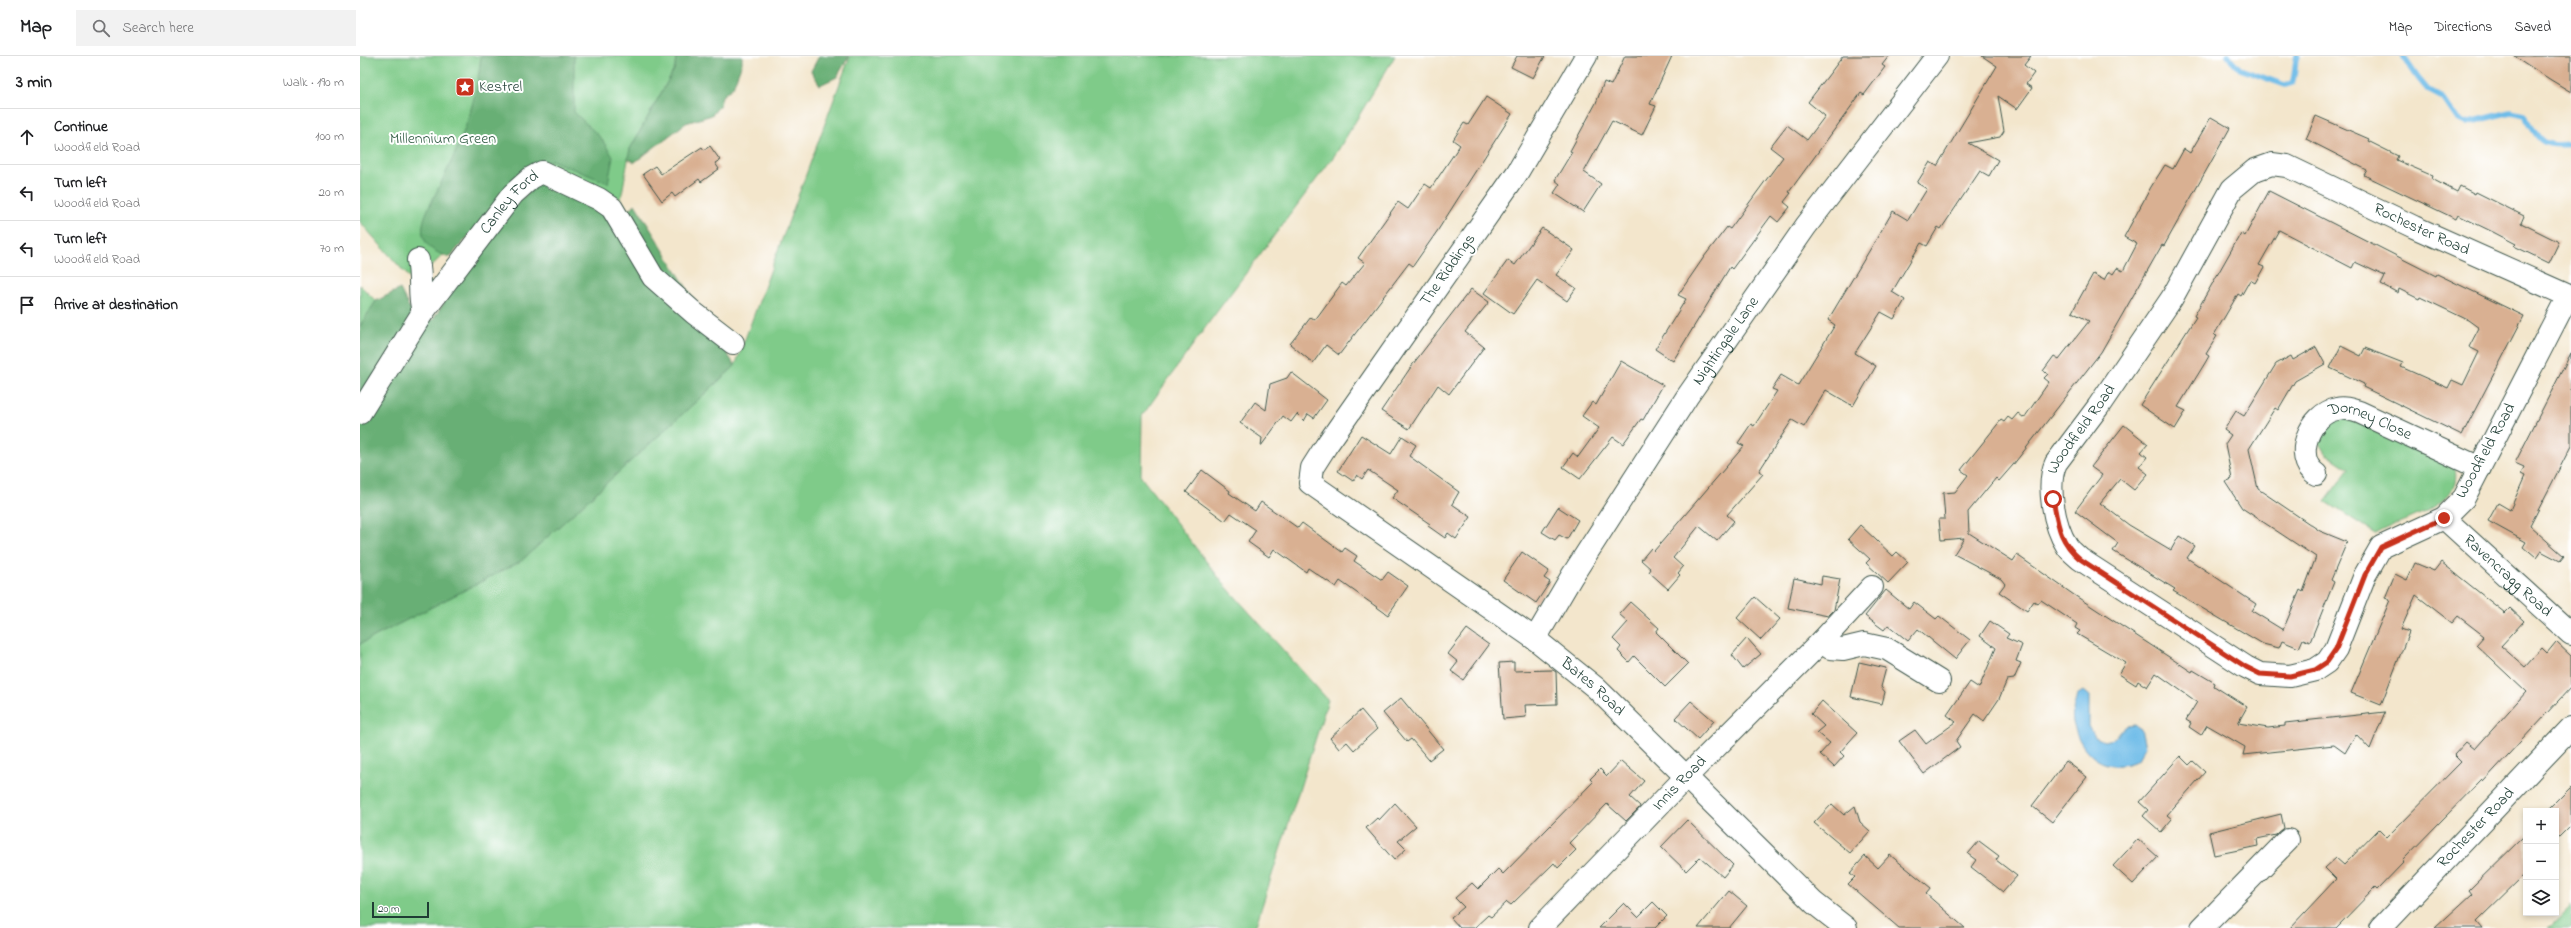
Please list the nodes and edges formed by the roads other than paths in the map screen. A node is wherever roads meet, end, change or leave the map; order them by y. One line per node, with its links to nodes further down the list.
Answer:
1 (1586, 56): 11 (street, The Riddings)
2 (1937, 56): 15 (street, Nightingale Lane)
3 (2272, 164): 5 (street, Rochester Road); 12 (street, Woodfield Road)
4 (418, 260): 6 (street)
5 (2569, 296): 9 (street, Woodfield Road)
6 (423, 312): 7 (street, Canley Ford); 8 (street, Canley Ford)
7 (733, 343)
8 (360, 413)
9 (2480, 468): 10 (street, Dorney Close); 12 (street, Woodfield Road)
10 (2316, 474)
11 (1310, 483): 15 (street, Bates Road)
12 (2444, 518): 14 (street, Ravencragg Road)
13 (1872, 587): 16 (street, Innis Road)
14 (2571, 634)
15 (1535, 639): 19 (street, Bates Road)
16 (1822, 641): 17 (street); 19 (street, Innis Road)
17 (1939, 681)
18 (2571, 728): 24 (street, Rochester Road)
19 (1685, 778): 21 (street, Innis Road); 22 (street, Bates Road)
20 (2288, 840): 23 (street)
21 (1540, 928)
22 (1846, 928)
23 (2202, 928)
24 (2381, 928)

